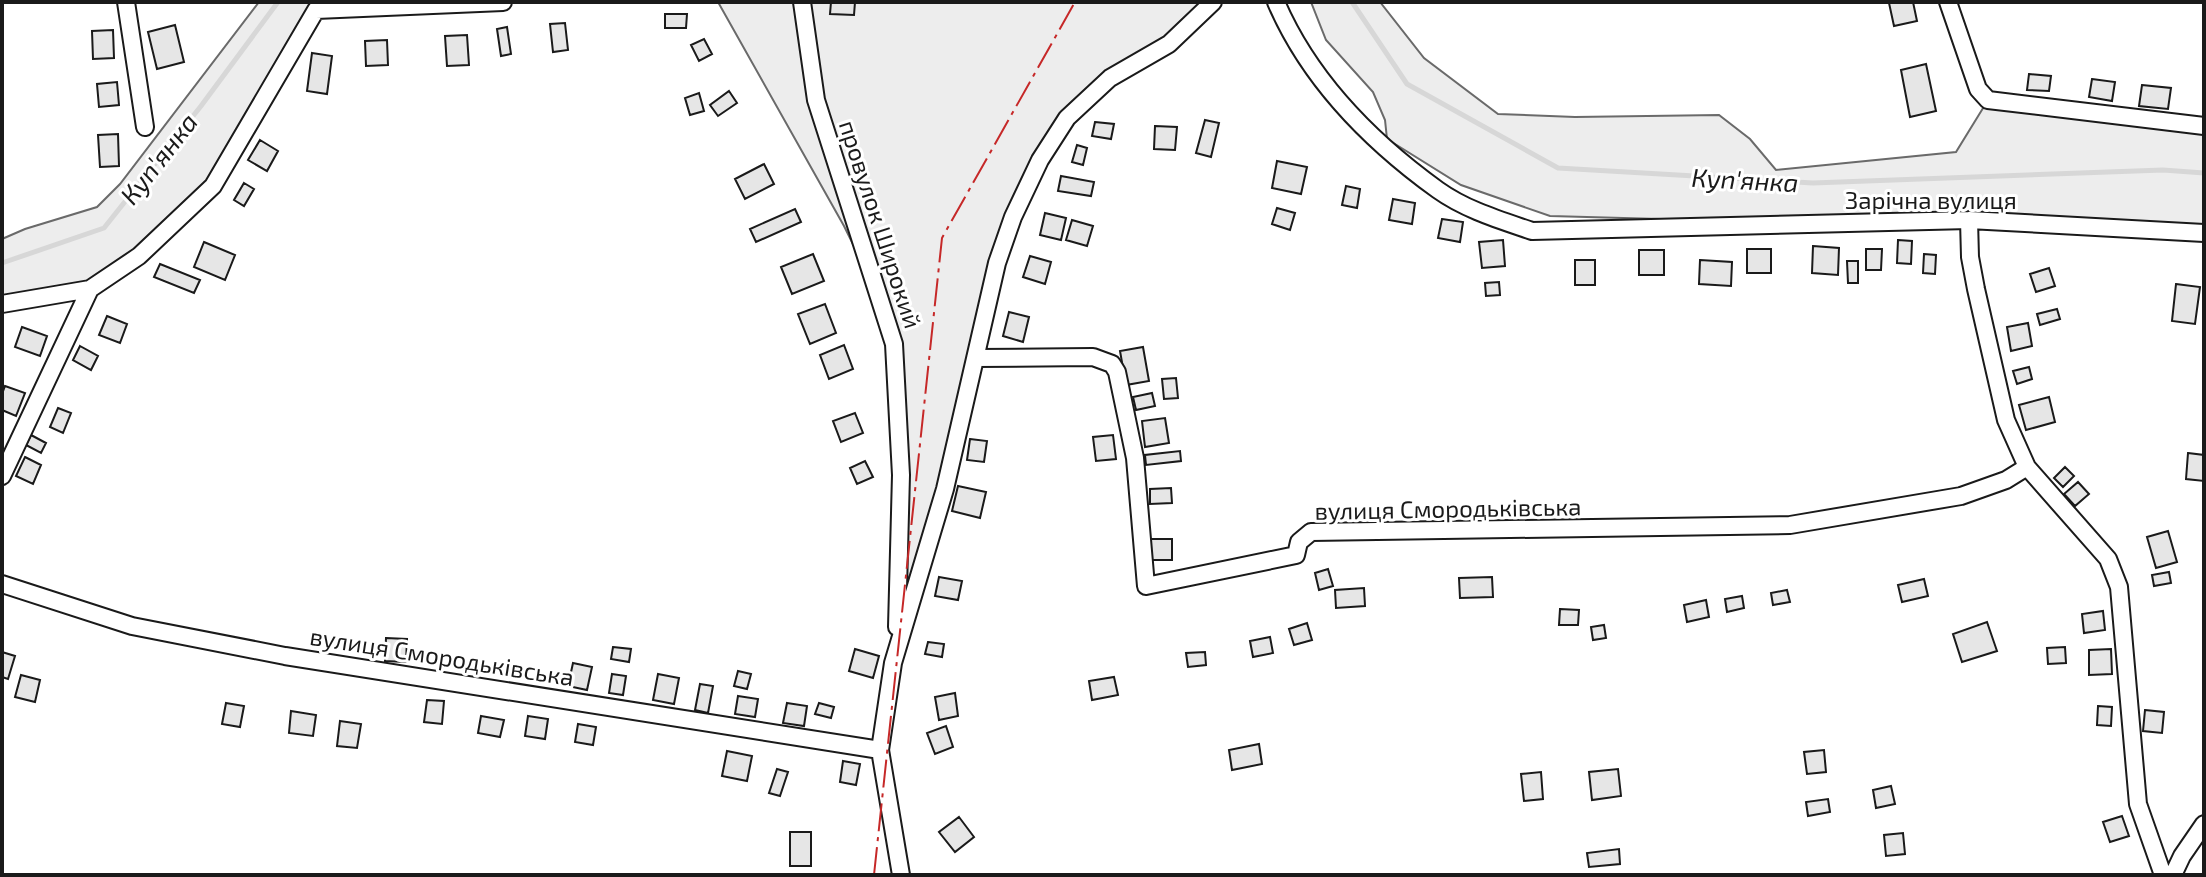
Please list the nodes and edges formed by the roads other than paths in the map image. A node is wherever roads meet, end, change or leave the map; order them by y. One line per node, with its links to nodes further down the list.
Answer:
1 (126, 2): 8 (street)
2 (503, 2): 11 (street)
3 (802, 2): 17 (street, провулок Широкий)
4 (1213, 2): 13 (street)
5 (1276, 2): 9 (street, Зарічна вулиця)
6 (1948, 2): 7 (street)
7 (2204, 126)
8 (145, 127)
9 (1969, 220): 10 (street, Зарічна вулиця); 14 (street)
10 (2204, 233)
11 (90, 289): 12 (street); 15 (street)
12 (2, 304)
13 (975, 358): 14 (street, вулиця Смородьківська); 17 (street)
14 (2027, 467): 21 (street)
15 (2, 476)
16 (2, 584): 18 (street, вулиця Смородьківська)
17 (896, 654): 18 (street)
18 (880, 750): 20 (street)
19 (2204, 824): 22 (street)
20 (901, 875)
21 (2163, 875)
22 (2173, 875)

